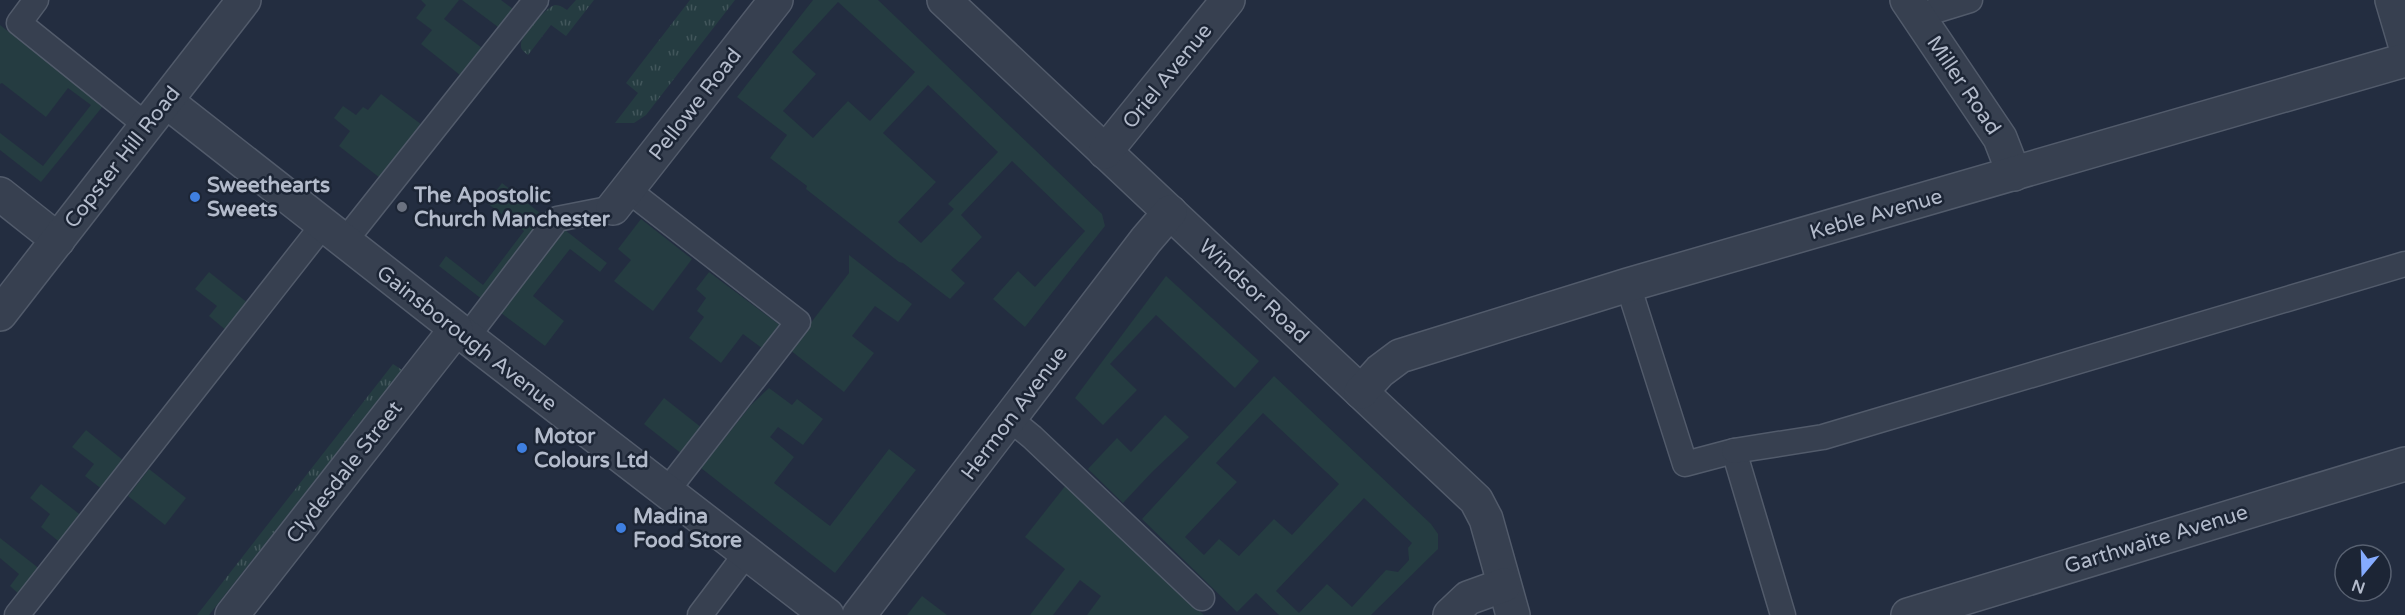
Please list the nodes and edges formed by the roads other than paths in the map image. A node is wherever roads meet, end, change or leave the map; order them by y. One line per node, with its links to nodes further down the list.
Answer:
1 (36, 0): 12 (lane)
2 (244, 0): 12 (street, Copster Hill Road)
3 (536, 0): 18 (lane)
4 (776, 0): 16 (street, Pellowe Road)
5 (944, 0): 13 (street, Windsor Road)
6 (1228, 0): 13 (street, Oriel Avenue)
7 (1970, 0): 9 (lane)
8 (2392, 0): 10 (street)
9 (1913, 8): 14 (street, Miller Road)
10 (2405, 44)
11 (2405, 60): 14 (street, Keble Avenue)
12 (157, 113): 18 (street, Gainsborough Avenue); 19 (street, Copster Hill Road)
13 (1105, 152): 17 (street, Windsor Road)
14 (2014, 174): 21 (street, Keble Avenue)
15 (0, 194): 19 (street)
16 (621, 199): 23 (lane); 28 (lane)
17 (1170, 212): 24 (street, Windsor Road); 25 (street, Hermon Avenue)
18 (333, 233): 23 (street, Gainsborough Avenue); 32 (lane)
19 (58, 240): 22 (street, Copster Hill Road)
20 (2405, 264): 26 (lane)
21 (1628, 285): 24 (street, Keble Avenue); 26 (lane)
22 (0, 314)
23 (461, 333): 28 (street, Gainsborough Avenue); 33 (street, Clydesdale Street)
24 (1360, 392): 31 (street, Windsor Road)
25 (1010, 418): 30 (lane); 36 (street, Hermon Avenue)
26 (1734, 451): 38 (lane)
27 (2405, 464): 39 (street, Garthwaite Avenue)
28 (666, 492): 29 (street, Gainsborough Avenue)
29 (746, 554): 34 (lane); 35 (street, Gainsborough Avenue)
30 (1202, 598)
31 (1508, 600): 37 (street)
32 (17, 615)
33 (232, 615)
34 (700, 615)
35 (827, 615)
36 (858, 615)
37 (1450, 615)
38 (1783, 615)
39 (1908, 615)

